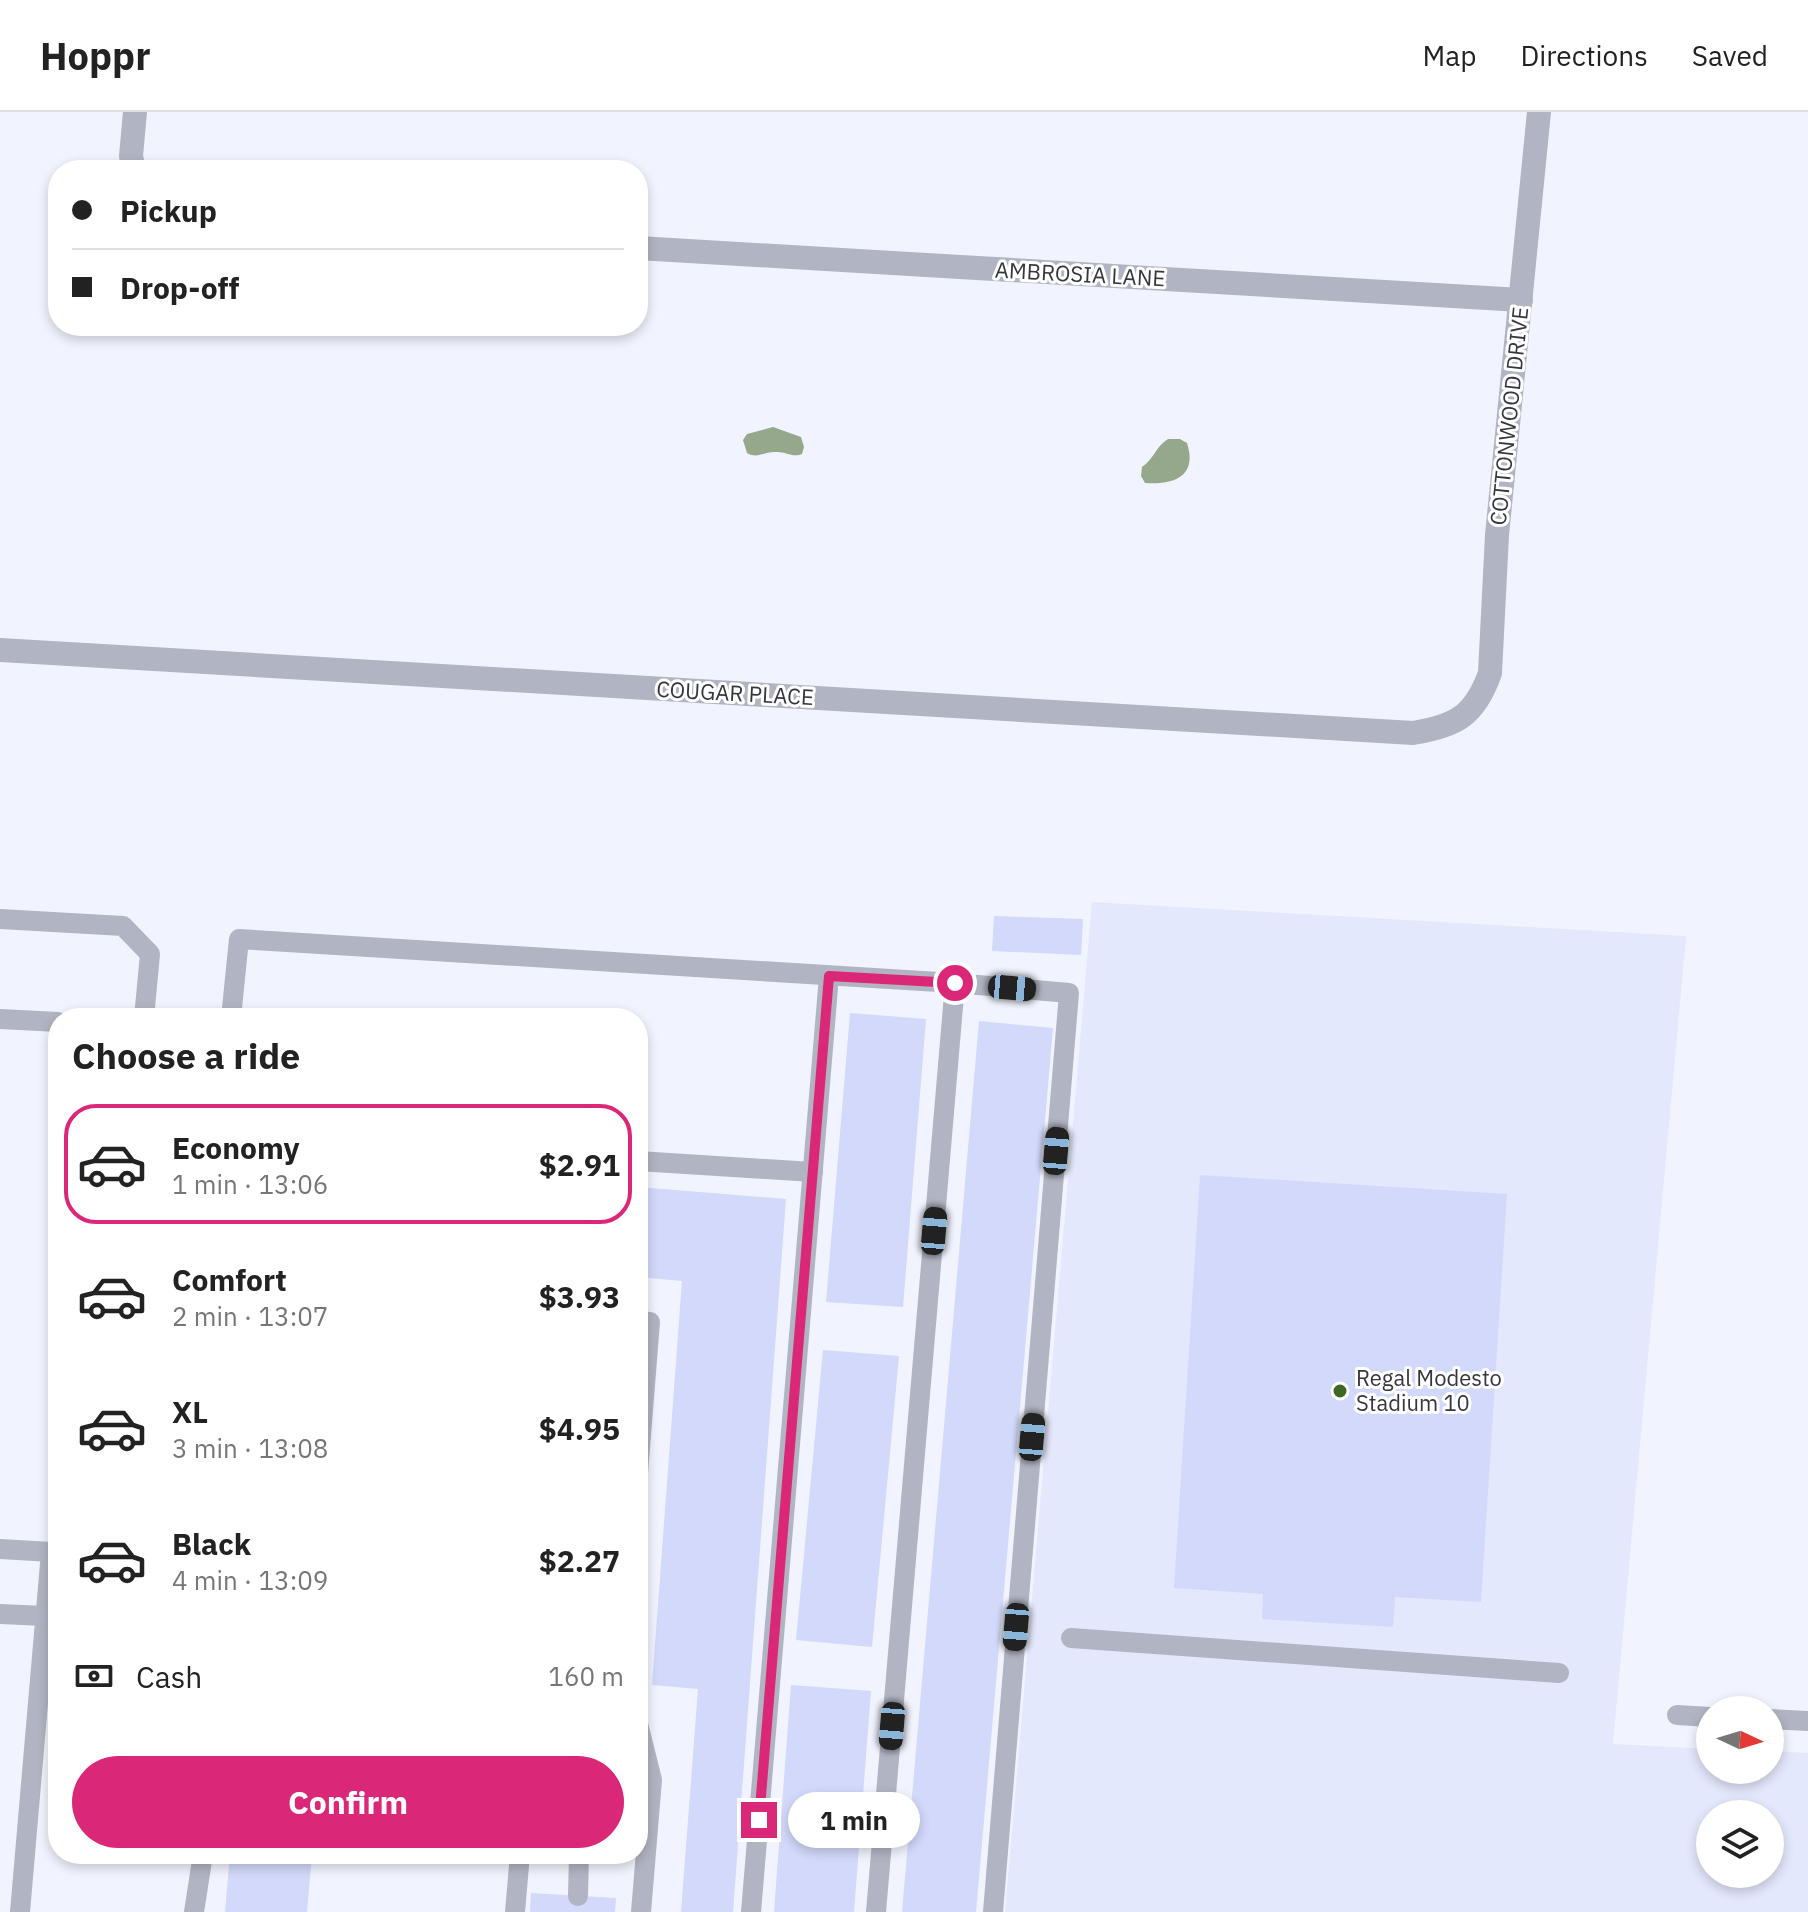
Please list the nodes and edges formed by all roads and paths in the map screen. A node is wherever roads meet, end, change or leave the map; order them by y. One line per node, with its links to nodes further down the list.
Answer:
1 (135, 112): 3 (street)
2 (1539, 112): 5 (street, COTTONWOOD DRIVE)
3 (132, 160)
4 (648, 249): 5 (street, AMBROSIA LANE)
5 (1521, 300): 7 (street, COTTONWOOD DRIVE)
6 (0, 650): 7 (street, COUGAR PLACE)
7 (1467, 714)
8 (0, 919): 11 (lane)
9 (829, 976): 10 (lane); 12 (lane); 16 (lane)
10 (955, 983): 42 (lane); 43 (lane)
11 (145, 1008)
12 (232, 1008)
13 (0, 1019): 14 (lane)
14 (48, 1021)
15 (648, 1162): 16 (lane)
16 (813, 1172): 41 (lane)
17 (648, 1322): 18 (lane)
18 (648, 1347)
19 (0, 1549): 20 (lane)
20 (48, 1552)
21 (48, 1584): 23 (lane)
22 (0, 1614): 23 (lane)
23 (45, 1616): 37 (lane)
24 (1071, 1638): 25 (lane)
25 (1559, 1673)
26 (1677, 1715): 27 (lane)
27 (1696, 1716)
28 (1784, 1720): 29 (lane)
29 (1808, 1721)
30 (648, 1764): 31 (lane)
31 (648, 1802)
32 (201, 1864): 38 (lane)
33 (519, 1864): 39 (lane)
34 (579, 1864): 36 (lane)
35 (642, 1864): 40 (lane)
36 (578, 1896)
37 (20, 1912)
38 (194, 1912)
39 (515, 1912)
40 (641, 1912)
41 (751, 1912)
42 (876, 1912)
43 (993, 1912)

